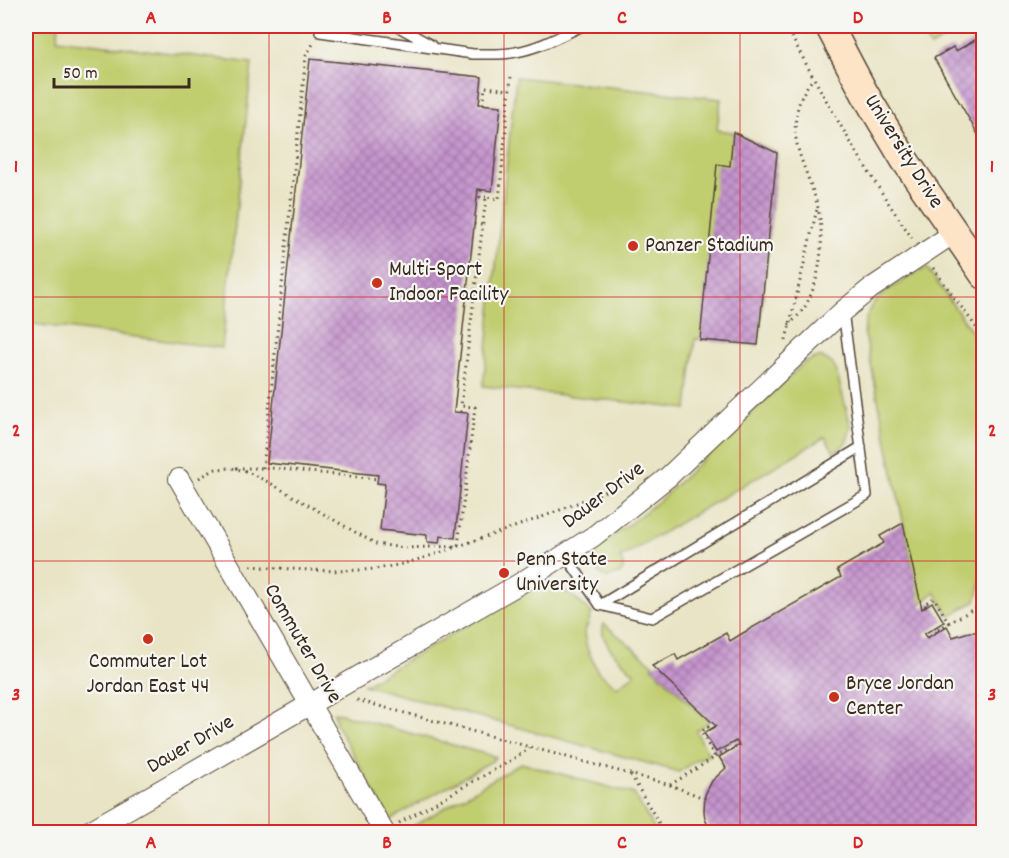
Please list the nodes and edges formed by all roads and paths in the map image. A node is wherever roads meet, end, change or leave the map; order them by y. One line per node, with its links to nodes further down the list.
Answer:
1 (397, 26): 6 (lane)
2 (582, 26): 6 (lane)
3 (786, 26): 8 (path)
4 (829, 26): 16 (main road, University Drive)
5 (321, 29): 6 (lane); 30 (path)
6 (438, 49)
7 (511, 77): 9 (path)
8 (814, 78): 13 (path); 17 (path)
9 (509, 90): 10 (path); 12 (path)
10 (483, 104)
11 (481, 190): 12 (path)
12 (486, 197): 15 (path)
13 (817, 207): 21 (path); 21 (path)
14 (474, 224): 15 (path)
15 (482, 225): 25 (path)
16 (954, 232): 19 (main road, University Drive); 20 (street, Dauer Drive)
17 (912, 238)
18 (934, 268): 22 (path)
19 (984, 275)
20 (843, 312): 28 (lane); 37 (street, Dauer Drive)
21 (789, 325): 23 (path)
22 (984, 338)
23 (785, 342)
24 (460, 354): 25 (path)
25 (467, 355): 26 (path)
26 (462, 406): 27 (path); 35 (path)
27 (461, 412)
28 (861, 447): 40 (lane); 40 (lane)
29 (231, 468): 30 (path); 32 (path); 36 (path)
30 (263, 468): 33 (path)
31 (645, 470): 36 (path)
32 (188, 479): 45 (street, Commuter Drive)
33 (378, 479)
34 (460, 489): 35 (path)
35 (465, 490): 36 (path)
36 (458, 546): 38 (path)
37 (564, 555): 40 (lane); 45 (street, Dauer Drive)
38 (249, 566)
39 (984, 603): 42 (path)
40 (600, 605)
41 (926, 606): 42 (path)
42 (949, 623): 43 (path)
43 (936, 633)
44 (354, 699): 47 (path)
45 (309, 705): 53 (street, Commuter Drive); 54 (street, Dauer Drive)
46 (710, 730): 49 (path)
47 (530, 748): 50 (path); 53 (path)
48 (730, 751): 49 (path)
49 (715, 757): 51 (path)
50 (631, 775): 51 (path); 55 (path)
51 (670, 785): 52 (path)
52 (704, 798)
53 (388, 830)
54 (87, 832)
55 (664, 832)

